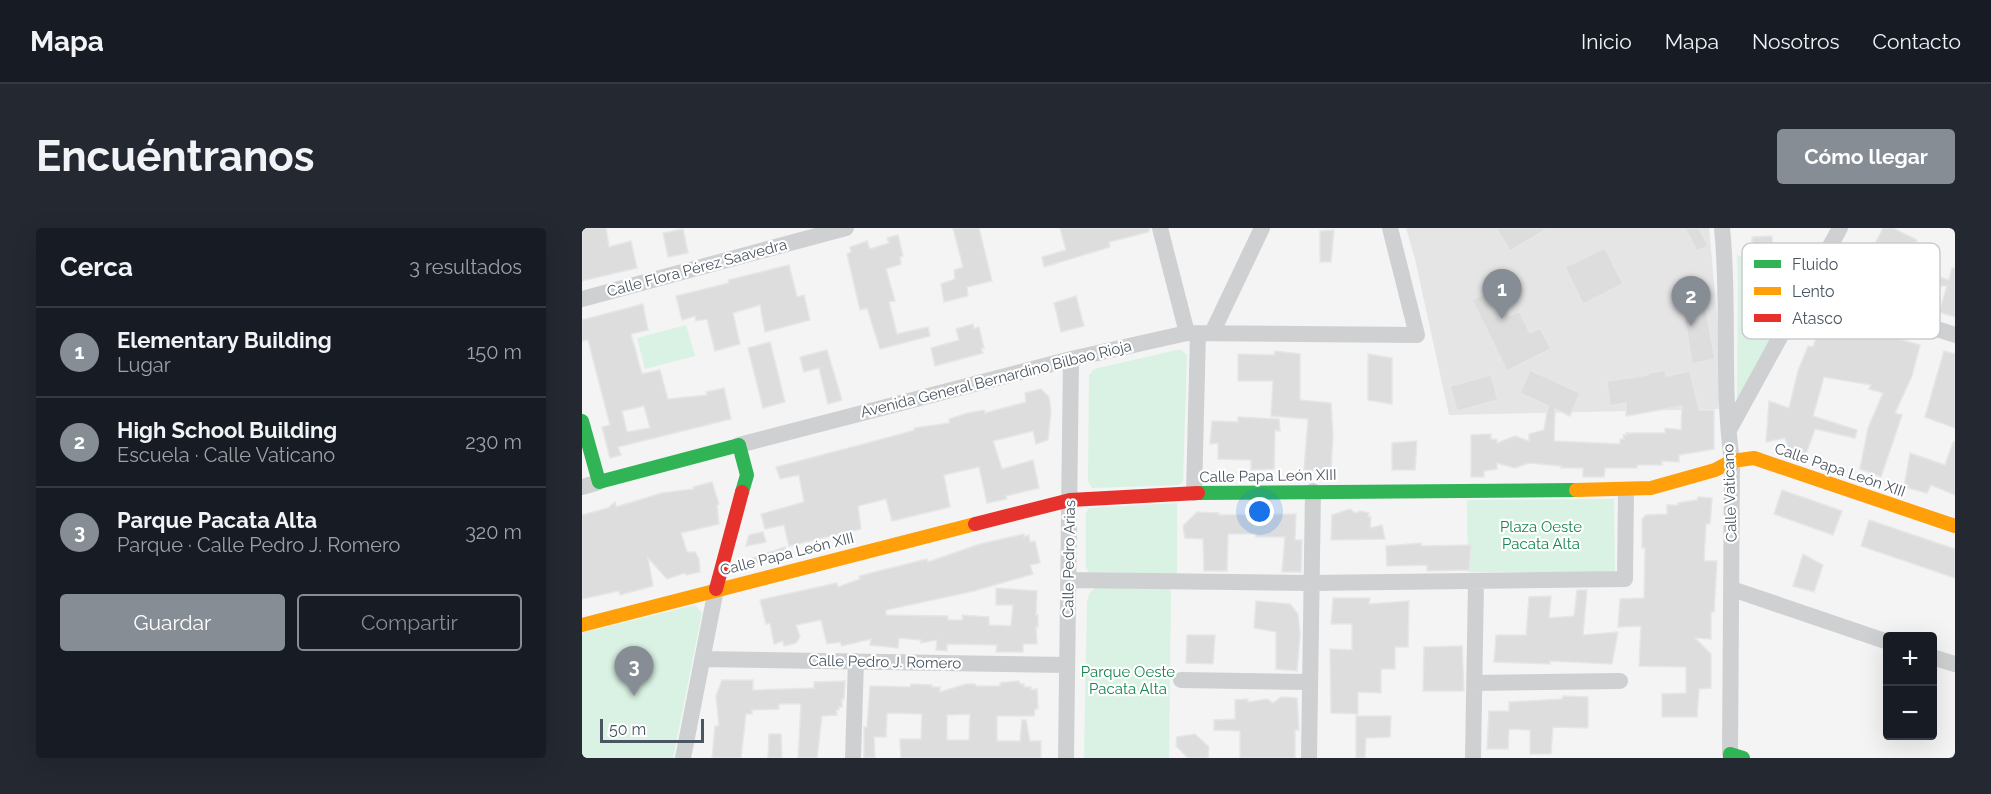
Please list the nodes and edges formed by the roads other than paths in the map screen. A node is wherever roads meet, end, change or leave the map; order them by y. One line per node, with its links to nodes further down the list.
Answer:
1 (846, 228): 8 (street, Calle Flora Pérez Saavedra)
2 (1160, 228): 10 (street)
3 (1262, 228): 10 (street)
4 (1390, 228): 10 (street, Avenida General Bernardino Bilbao Rioja)
5 (1722, 228): 15 (street, Calle Vaticano)
6 (1840, 228): 7 (street)
7 (1832, 243)
8 (582, 299)
9 (1940, 330): 11 (street)
10 (1199, 333): 13 (street, Avenida General Bernardino Bilbao Rioja); 22 (street)
11 (1955, 335)
12 (1780, 339): 15 (street)
13 (1071, 359): 16 (street, Avenida General Bernardino Bilbao Rioja); 23 (street, Calle Pedro Arias)
14 (582, 421): 18 (street)
15 (1728, 432): 17 (street, Calle Vaticano)
16 (739, 445): 18 (street, Avenida General Bernardino Bilbao Rioja); 28 (street)
17 (1732, 460): 20 (street, Calle Papa León XIII); 24 (street, Calle Papa León XIII); 29 (street, Calle Vaticano)
18 (598, 482): 19 (street, Avenida General Bernardino Bilbao Rioja)
19 (582, 487)
20 (1626, 490): 21 (street, Calle Papa León XIII); 26 (street)
21 (1313, 491): 22 (street, Calle Papa León XIII); 27 (street)
22 (1194, 493): 23 (street, Calle Papa León XIII)
23 (1070, 500): 25 (street, Calle Pedro Arias); 28 (street, Calle Papa León XIII)
24 (1955, 526)
25 (1069, 580): 27 (street); 36 (street, Calle Pedro Arias)
26 (1476, 582): 27 (street); 40 (street)
27 (1311, 583): 39 (street)
28 (716, 589): 30 (street, Calle Papa León XIII); 32 (street)
29 (1732, 589): 31 (street); 41 (street, Calle Vaticano)
30 (582, 624)
31 (1883, 641)
32 (704, 658): 34 (street, Calle Pedro J. Romero); 42 (street)
33 (1937, 659): 35 (street)
34 (855, 661): 36 (street, Calle Pedro J. Romero); 43 (street)
35 (1955, 664)
36 (1067, 665): 44 (street, Calle Pedro Arias)
37 (1181, 680): 39 (street)
38 (1620, 681): 40 (street)
39 (1310, 682): 45 (street)
40 (1474, 682): 46 (street)
41 (1735, 757)
42 (683, 758)
43 (853, 758)
44 (1066, 758)
45 (1309, 758)
46 (1473, 758)

